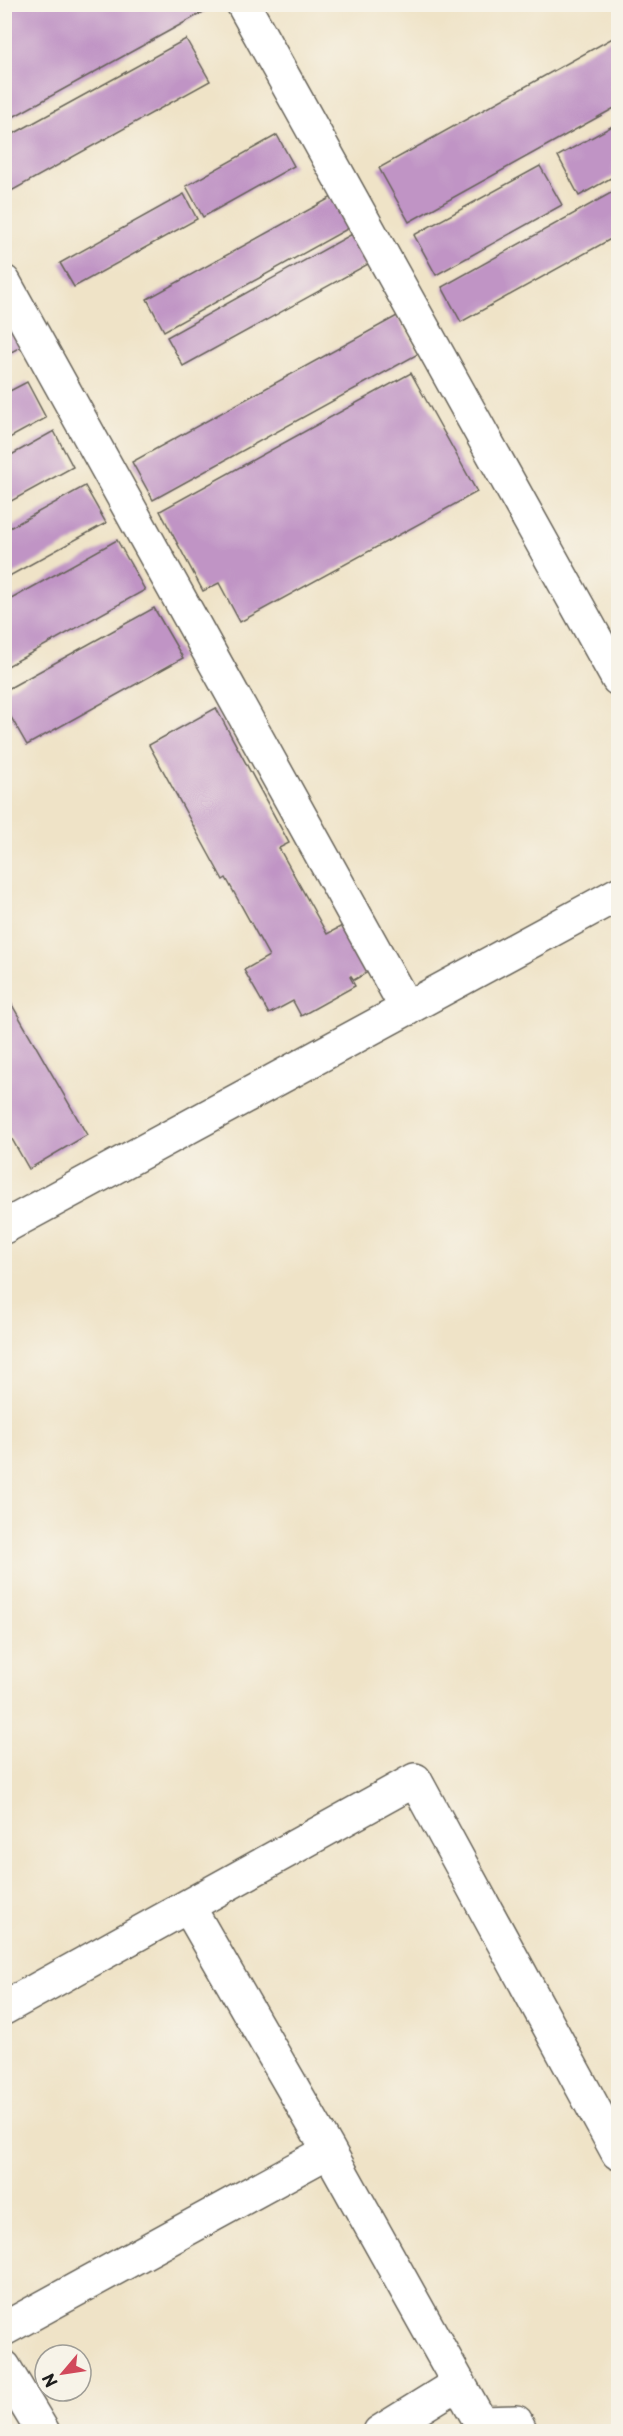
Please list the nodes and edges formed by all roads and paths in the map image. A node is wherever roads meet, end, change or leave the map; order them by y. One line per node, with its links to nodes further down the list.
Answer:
1 (243, 4): 3 (street)
2 (4, 282): 5 (street)
3 (618, 679)
4 (618, 894): 5 (street)
5 (407, 1009): 6 (street)
6 (4, 1227)
7 (188, 1906): 8 (street); 9 (street); 10 (street)
8 (4, 2008)
9 (328, 2151): 11 (street); 13 (street)
10 (618, 2152)
11 (4, 2330)
12 (4, 2367): 14 (street)
13 (459, 2384): 15 (street); 16 (street)
14 (43, 2432)
15 (380, 2432)
16 (521, 2432)

